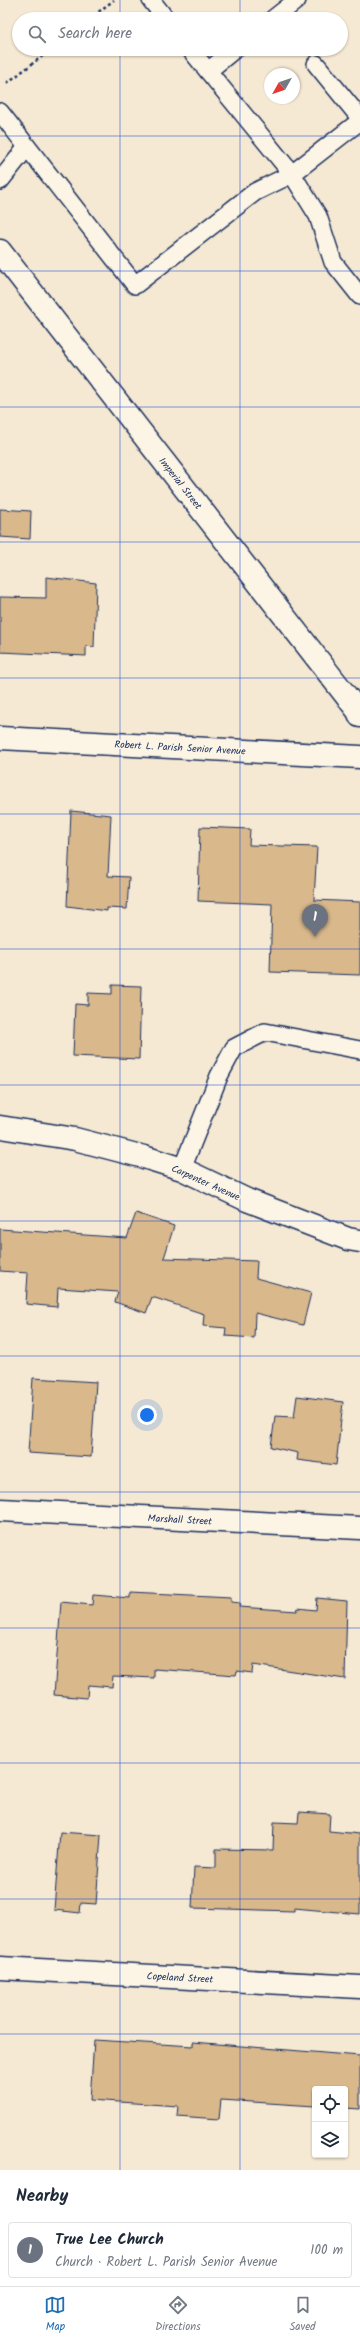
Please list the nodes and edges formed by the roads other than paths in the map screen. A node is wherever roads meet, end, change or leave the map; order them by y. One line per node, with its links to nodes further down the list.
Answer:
1 (151, 0): 3 (lane)
2 (297, 0): 4 (lane)
3 (160, 12)
4 (282, 12)
5 (196, 56): 8 (lane)
6 (226, 56): 8 (lane)
7 (316, 64): 10 (lane)
8 (208, 70): 13 (lane)
9 (0, 112): 12 (lane)
10 (360, 118)
11 (360, 121): 13 (lane)
12 (27, 147): 13 (lane); 14 (lane)
13 (292, 174): 16 (lane)
14 (0, 181)
15 (0, 251): 17 (street, Imperial Street)
16 (360, 296)
17 (360, 716)
18 (0, 738): 19 (street, Robert L. Parish Senior Avenue)
19 (360, 757)
20 (360, 1050): 22 (lane)
21 (0, 1126): 22 (street, Carpenter Avenue)
22 (182, 1169): 23 (street, Carpenter Avenue)
23 (360, 1242)
24 (0, 1510): 25 (street, Marshall Street)
25 (360, 1528)
26 (0, 1968): 27 (street, Copeland Street)
27 (360, 1987)

